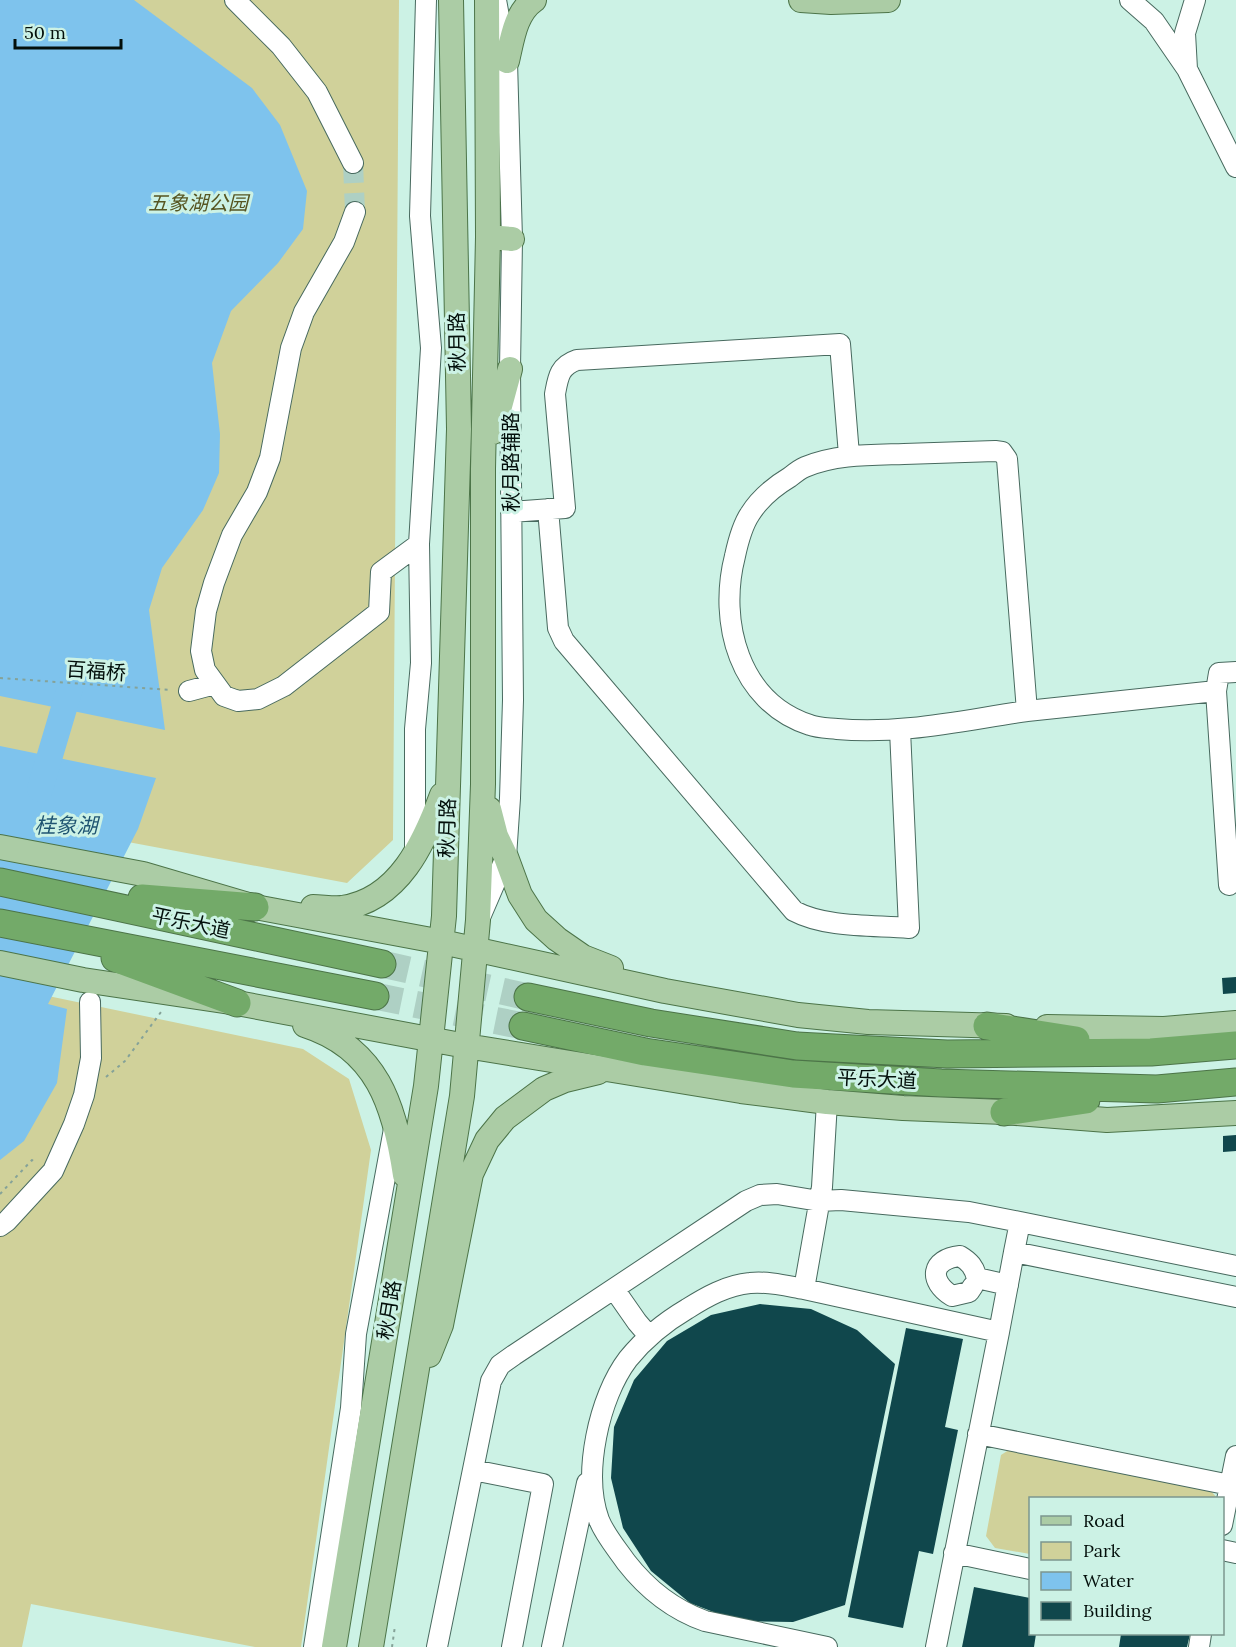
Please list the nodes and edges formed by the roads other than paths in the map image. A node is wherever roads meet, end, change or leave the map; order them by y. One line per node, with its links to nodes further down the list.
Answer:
1 (235, 0): 13 (street)
2 (426, 0): 23 (street)
3 (451, 0): 30 (main road, 秋月路)
4 (487, 0): 16 (main road, 秋月路)
5 (496, 0): 11 (street, 秋月路辅路)
6 (534, 0): 11 (main road)
7 (801, 0): 8 (main road)
8 (888, 0)
9 (1130, 0): 12 (street)
10 (1195, 0): 12 (street)
11 (507, 61): 17 (street, 秋月路辅路)
12 (1187, 69): 14 (street)
13 (353, 163)
14 (1236, 167)
15 (355, 212): 25 (street)
16 (488, 237): 17 (main road); 20 (main road, 秋月路)
17 (512, 239): 18 (street, 秋月路辅路)
18 (510, 369): 20 (main road); 22 (street, 秋月路辅路)
19 (849, 455): 21 (street); 28 (street); 29 (street)
20 (483, 469): 31 (main road, 秋月路)
21 (548, 509): 22 (street); 29 (street)
22 (511, 512): 34 (street, 秋月路辅路)
23 (419, 544): 25 (street); 33 (street)
24 (1236, 672): 27 (street)
25 (215, 684): 26 (street)
26 (189, 691)
27 (1216, 691): 28 (street); 36 (street)
28 (1027, 711): 29 (street)
29 (900, 730)
30 (448, 776): 33 (main road); 42 (main road, 秋月路)
31 (483, 784): 34 (main road); 39 (main road, 秋月路)
32 (0, 847): 38 (main road)
33 (415, 856): 38 (main road)
34 (506, 857): 39 (street, 秋月路辅路); 47 (main road)
35 (0, 882): 37 (highway, 平乐大道)
36 (1229, 885)
37 (38, 890): 38 (highway); 45 (highway, 平乐大道)
38 (255, 907): 42 (main road)
39 (478, 920): 43 (main road, 秋月路)
40 (0, 922): 41 (highway, 平乐大道)
41 (34, 929): 48 (highway, 平乐大道); 50 (highway)
42 (442, 942): 43 (main road); 54 (main road, 秋月路)
43 (476, 950): 47 (main road); 56 (main road, 秋月路)
44 (0, 963): 46 (main road)
45 (382, 964)
46 (87, 991): 50 (main road); 68 (street)
47 (665, 991): 53 (main road)
48 (375, 996)
49 (528, 997): 57 (highway, 平乐大道)
50 (237, 1003): 54 (main road); 64 (main road)
51 (1236, 1023): 53 (main road)
52 (523, 1026): 60 (highway, 平乐大道)
53 (987, 1026): 57 (highway)
54 (431, 1038): 56 (main road); 65 (main road, 秋月路)
55 (1236, 1045): 57 (highway, 平乐大道)
56 (466, 1046): 58 (main road); 78 (main road, 秋月路)
57 (1151, 1052)
58 (607, 1069): 61 (main road); 78 (main road)
59 (1236, 1082): 60 (highway, 平乐大道)
60 (1157, 1089): 62 (highway)
61 (827, 1102): 62 (main road); 66 (street)
62 (1004, 1112): 63 (main road)
63 (1236, 1113)
64 (395, 1121): 65 (main road); 87 (street)
65 (408, 1197): 88 (main road, 秋月路)
66 (819, 1201): 67 (street); 73 (street); 74 (street)
67 (1020, 1222): 69 (street); 70 (street)
68 (0, 1226)
69 (1014, 1252): 71 (street); 75 (street)
70 (1236, 1266)
71 (1008, 1285): 72 (street); 76 (street)
72 (974, 1286)
73 (614, 1289): 77 (street); 82 (street)
74 (804, 1289): 76 (street); 77 (street)
75 (1236, 1297)
76 (999, 1332): 79 (street)
77 (649, 1336): 81 (street)
78 (412, 1396): 89 (main road, 秋月路)
79 (978, 1434): 83 (street); 85 (street)
80 (1236, 1456): 83 (street)
81 (593, 1463): 92 (street); 93 (street)
82 (473, 1470): 90 (street); 91 (street)
83 (1232, 1491): 84 (street)
84 (1224, 1519)
85 (954, 1553): 86 (street); 94 (street)
86 (1029, 1569)
87 (314, 1647)
88 (334, 1647)
89 (371, 1647)
90 (437, 1647)
91 (512, 1647)
92 (552, 1647)
93 (826, 1647)
94 (936, 1647)

